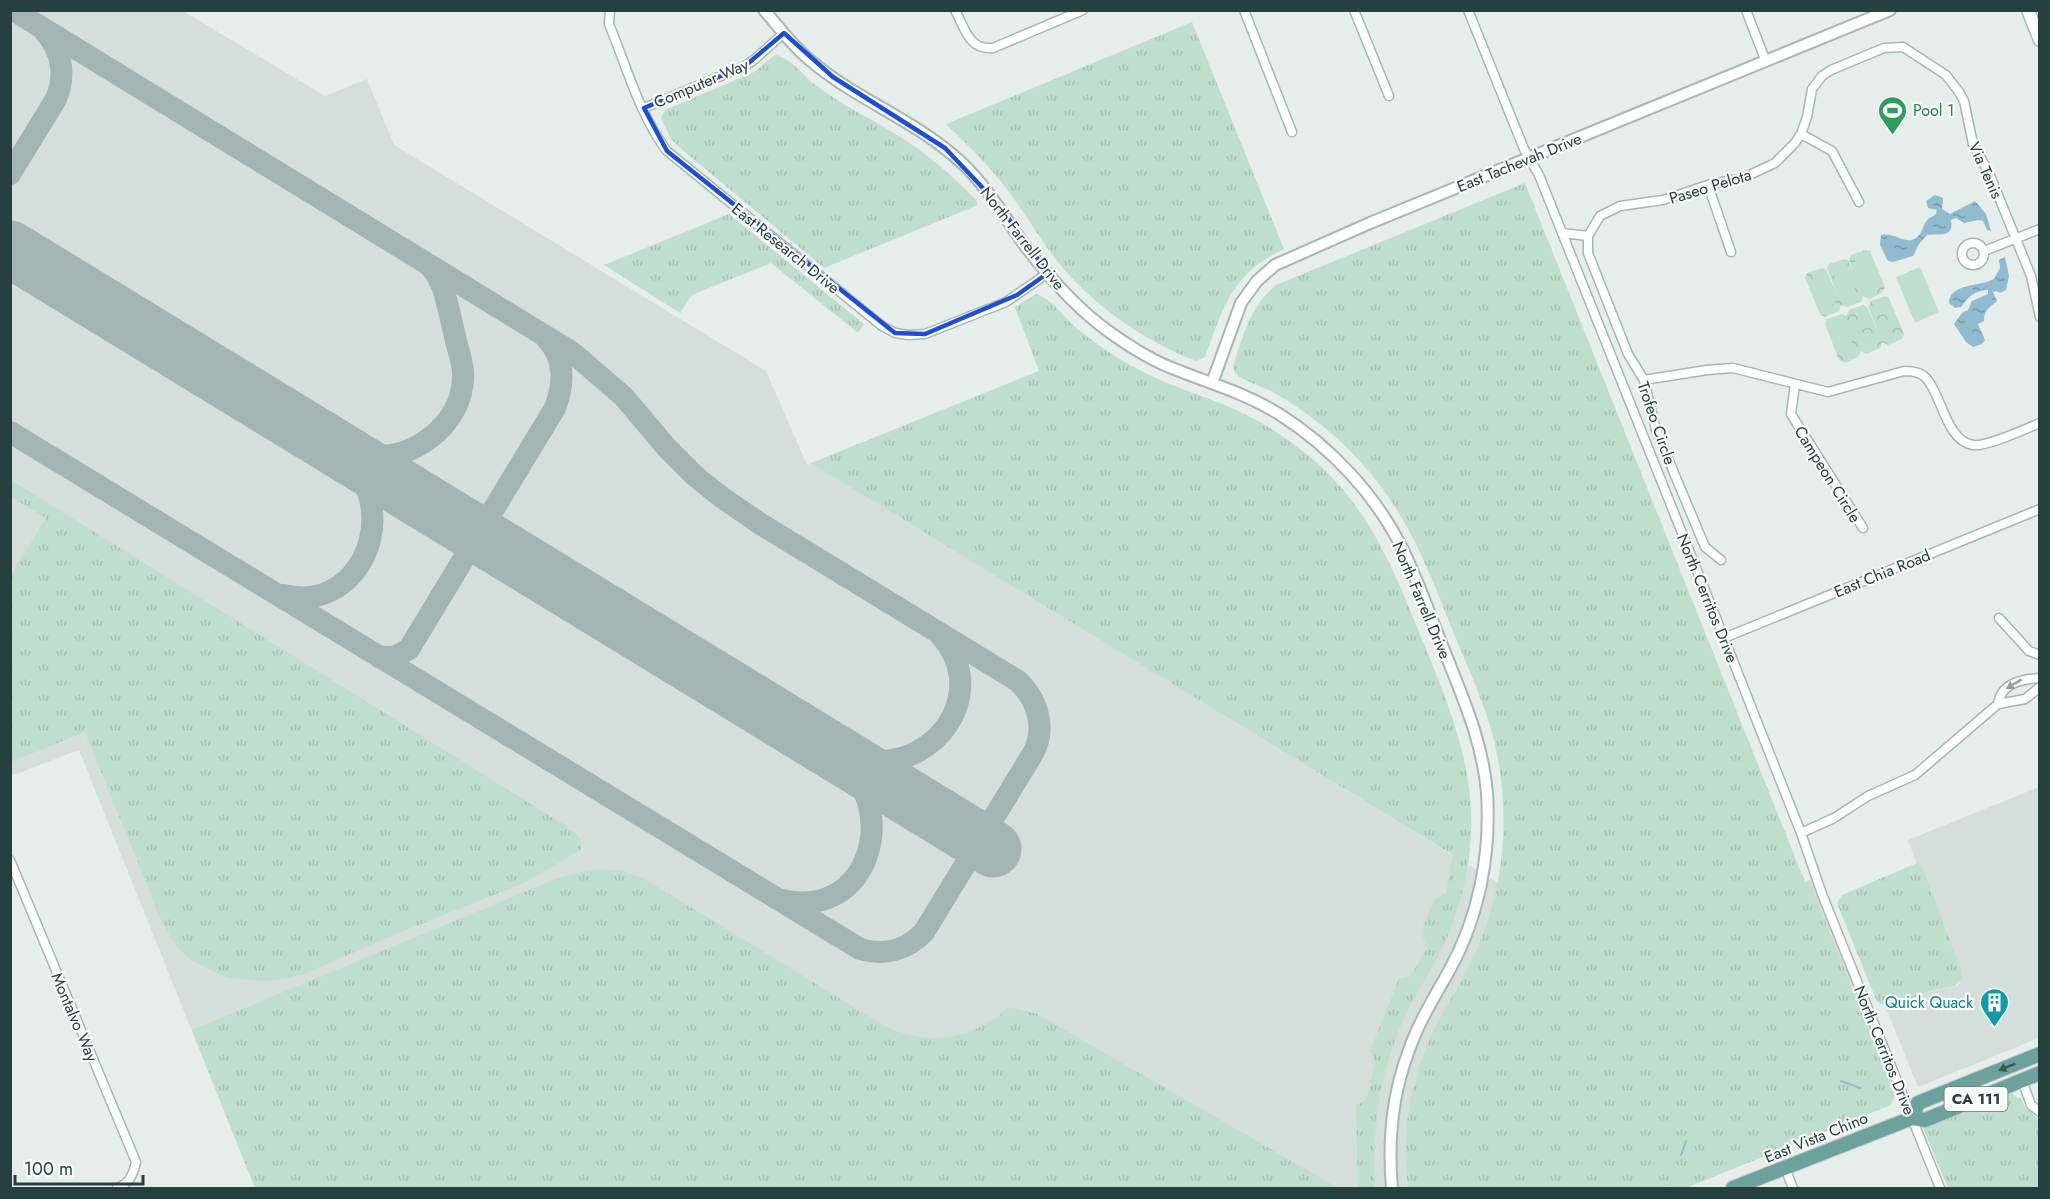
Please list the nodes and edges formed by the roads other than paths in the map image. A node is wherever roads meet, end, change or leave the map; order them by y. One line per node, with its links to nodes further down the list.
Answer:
1 (610, 10): 16 (street, East Research Drive)
2 (764, 10): 11 (street, North Farrell Drive)
3 (955, 10): 4 (street)
4 (1083, 10)
5 (1244, 10): 17 (street)
6 (1354, 10): 15 (street)
7 (1468, 10): 19 (street, North Cerritos Drive)
8 (1746, 10): 14 (street)
9 (1890, 10): 14 (street, East Tachevah Drive)
10 (2028, 10): 12 (main road)
11 (784, 33): 16 (street, Computer Way); 28 (street, North Farrell Drive)
12 (2040, 40)
13 (1903, 47): 18 (street, Paseo Pelota); 25 (street, Via Tenis)
14 (1766, 62): 19 (street, East Tachevah Drive)
15 (1389, 96)
16 (644, 108): 28 (street, East Research Drive)
17 (1292, 132)
18 (1801, 134): 20 (street, Paseo Pelota); 21 (street)
19 (1529, 158): 23 (street, North Cerritos Drive); 31 (street, East Tachevah Drive)
20 (1708, 185): 24 (street, Paseo Pelota); 27 (street)
21 (1859, 202)
22 (2040, 229): 25 (street)
23 (1562, 233): 24 (street); 38 (street, North Cerritos Drive)
24 (1588, 236): 30 (street, Trofeo Circle)
25 (2016, 238): 26 (street); 29 (street, Via Tenis)
26 (1984, 251)
27 (1731, 252)
28 (1048, 273): 31 (street, North Farrell Drive)
29 (2040, 317)
30 (1644, 380): 32 (street); 36 (street, Trofeo Circle)
31 (1212, 383): 52 (street, North Farrell Drive)
32 (1795, 384): 33 (street); 35 (street, Campeon Circle)
33 (2040, 423)
34 (2040, 509): 38 (street, East Chia Road)
35 (1863, 528)
36 (1721, 560)
37 (1999, 618): 39 (street)
38 (1724, 638): 43 (street, North Cerritos Drive)
39 (2040, 655)
40 (2040, 678): 42 (street, one-way to 42)
41 (2040, 687): 42 (street)
42 (1998, 704): 43 (street)
43 (1801, 833): 49 (street, North Cerritos Drive)
44 (10, 860): 51 (street, Montalvo Way)
45 (2040, 1054): 49 (main road, East Vista Chino / CA 111, one-way to 49)
46 (2040, 1073): 47 (main road, East Vista Chino / CA 111)
47 (2022, 1080): 48 (street); 49 (main road, East Vista Chino / CA 111)
48 (2040, 1112)
49 (1912, 1118): 50 (main road, East Vista Chino / CA 111); 55 (street, North Cerritos Drive)
50 (1785, 1167): 53 (main road, East Vista Chino / CA 111); 54 (street)
51 (117, 1188)
52 (1392, 1188)
53 (1732, 1188)
54 (1793, 1188)
55 (1940, 1188)

